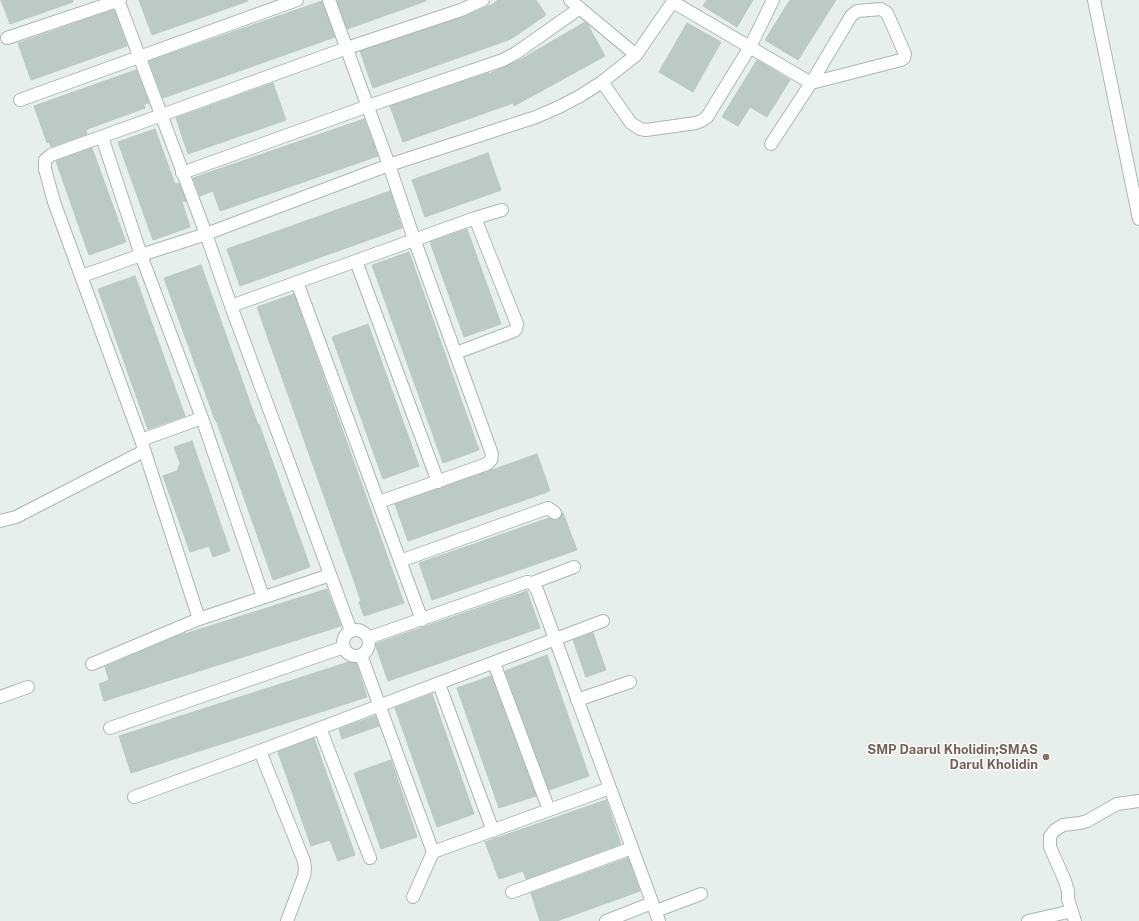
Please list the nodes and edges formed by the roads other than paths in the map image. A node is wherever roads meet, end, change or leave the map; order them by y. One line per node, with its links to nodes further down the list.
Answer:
1 (119, 0): 10 (street); 14 (street)
2 (297, 0): 14 (street)
3 (329, 0): 12 (street)
4 (483, 0): 12 (street)
5 (570, 0): 9 (street)
6 (773, 0): 11 (street)
7 (1094, 0): 26 (street)
8 (673, 1): 11 (street); 13 (street)
9 (580, 8): 13 (street); 18 (street)
10 (7, 38)
11 (750, 47): 15 (street); 16 (street)
12 (347, 48): 18 (street); 19 (street)
13 (636, 55): 15 (street)
14 (139, 57): 17 (street); 19 (street)
15 (602, 82): 22 (street)
16 (811, 83): 16 (street); 21 (street)
17 (20, 100)
18 (368, 106): 22 (street); 23 (street)
19 (161, 115): 20 (street); 23 (street)
20 (102, 137): 29 (street); 31 (street)
21 (771, 144)
22 (389, 165): 27 (street); 28 (street)
23 (182, 173): 27 (street)
24 (502, 210): 25 (street)
25 (475, 218): 28 (street); 34 (street)
26 (1139, 219)
27 (206, 234): 29 (street); 33 (street)
28 (414, 239): 30 (street); 34 (street)
29 (141, 255): 31 (street); 35 (street)
30 (356, 260): 32 (street); 37 (street)
31 (82, 276): 36 (street)
32 (297, 282): 33 (street); 38 (street)
33 (231, 306): 43 (street)
34 (456, 353): 37 (street)
35 (202, 418): 36 (street); 45 (street)
36 (143, 445): 40 (street); 46 (street)
37 (438, 482): 38 (street)
38 (379, 502): 41 (street)
39 (555, 514): 41 (street)
40 (0, 521)
41 (400, 561): 47 (street)
42 (574, 567): 44 (street)
43 (330, 575): 45 (street); 49 (street)
44 (532, 583): 47 (street); 51 (street)
45 (263, 597): 46 (street)
46 (199, 618): 55 (street)
47 (422, 620): 50 (street)
48 (603, 621): 51 (street)
49 (351, 631): 50 (street); 52 (street)
50 (368, 638): 53 (street)
51 (555, 640): 54 (street); 60 (street)
52 (344, 647): 53 (street); 62 (street)
53 (361, 654): 61 (street)
54 (494, 663): 57 (street); 68 (street)
55 (92, 664)
56 (630, 682): 60 (street)
57 (439, 684): 61 (street); 69 (street)
58 (28, 687): 59 (street)
59 (0, 697)
60 (577, 700): 65 (street)
61 (379, 706): 63 (street); 71 (street)
62 (110, 728)
63 (320, 728): 64 (street); 72 (street)
64 (260, 751): 66 (street); 78 (street)
65 (610, 788): 68 (street); 70 (street)
66 (134, 797)
67 (1139, 801): 77 (street)
68 (548, 810): 69 (street)
69 (493, 830): 71 (street)
70 (632, 848): 73 (street); 76 (street)
71 (433, 852): 75 (street)
72 (370, 858)
73 (512, 892)
74 (701, 894): 76 (street)
75 (413, 897)
76 (656, 912): 79 (street)
77 (1074, 916): 80 (street)
78 (287, 921)
79 (606, 921)
80 (1028, 921)

